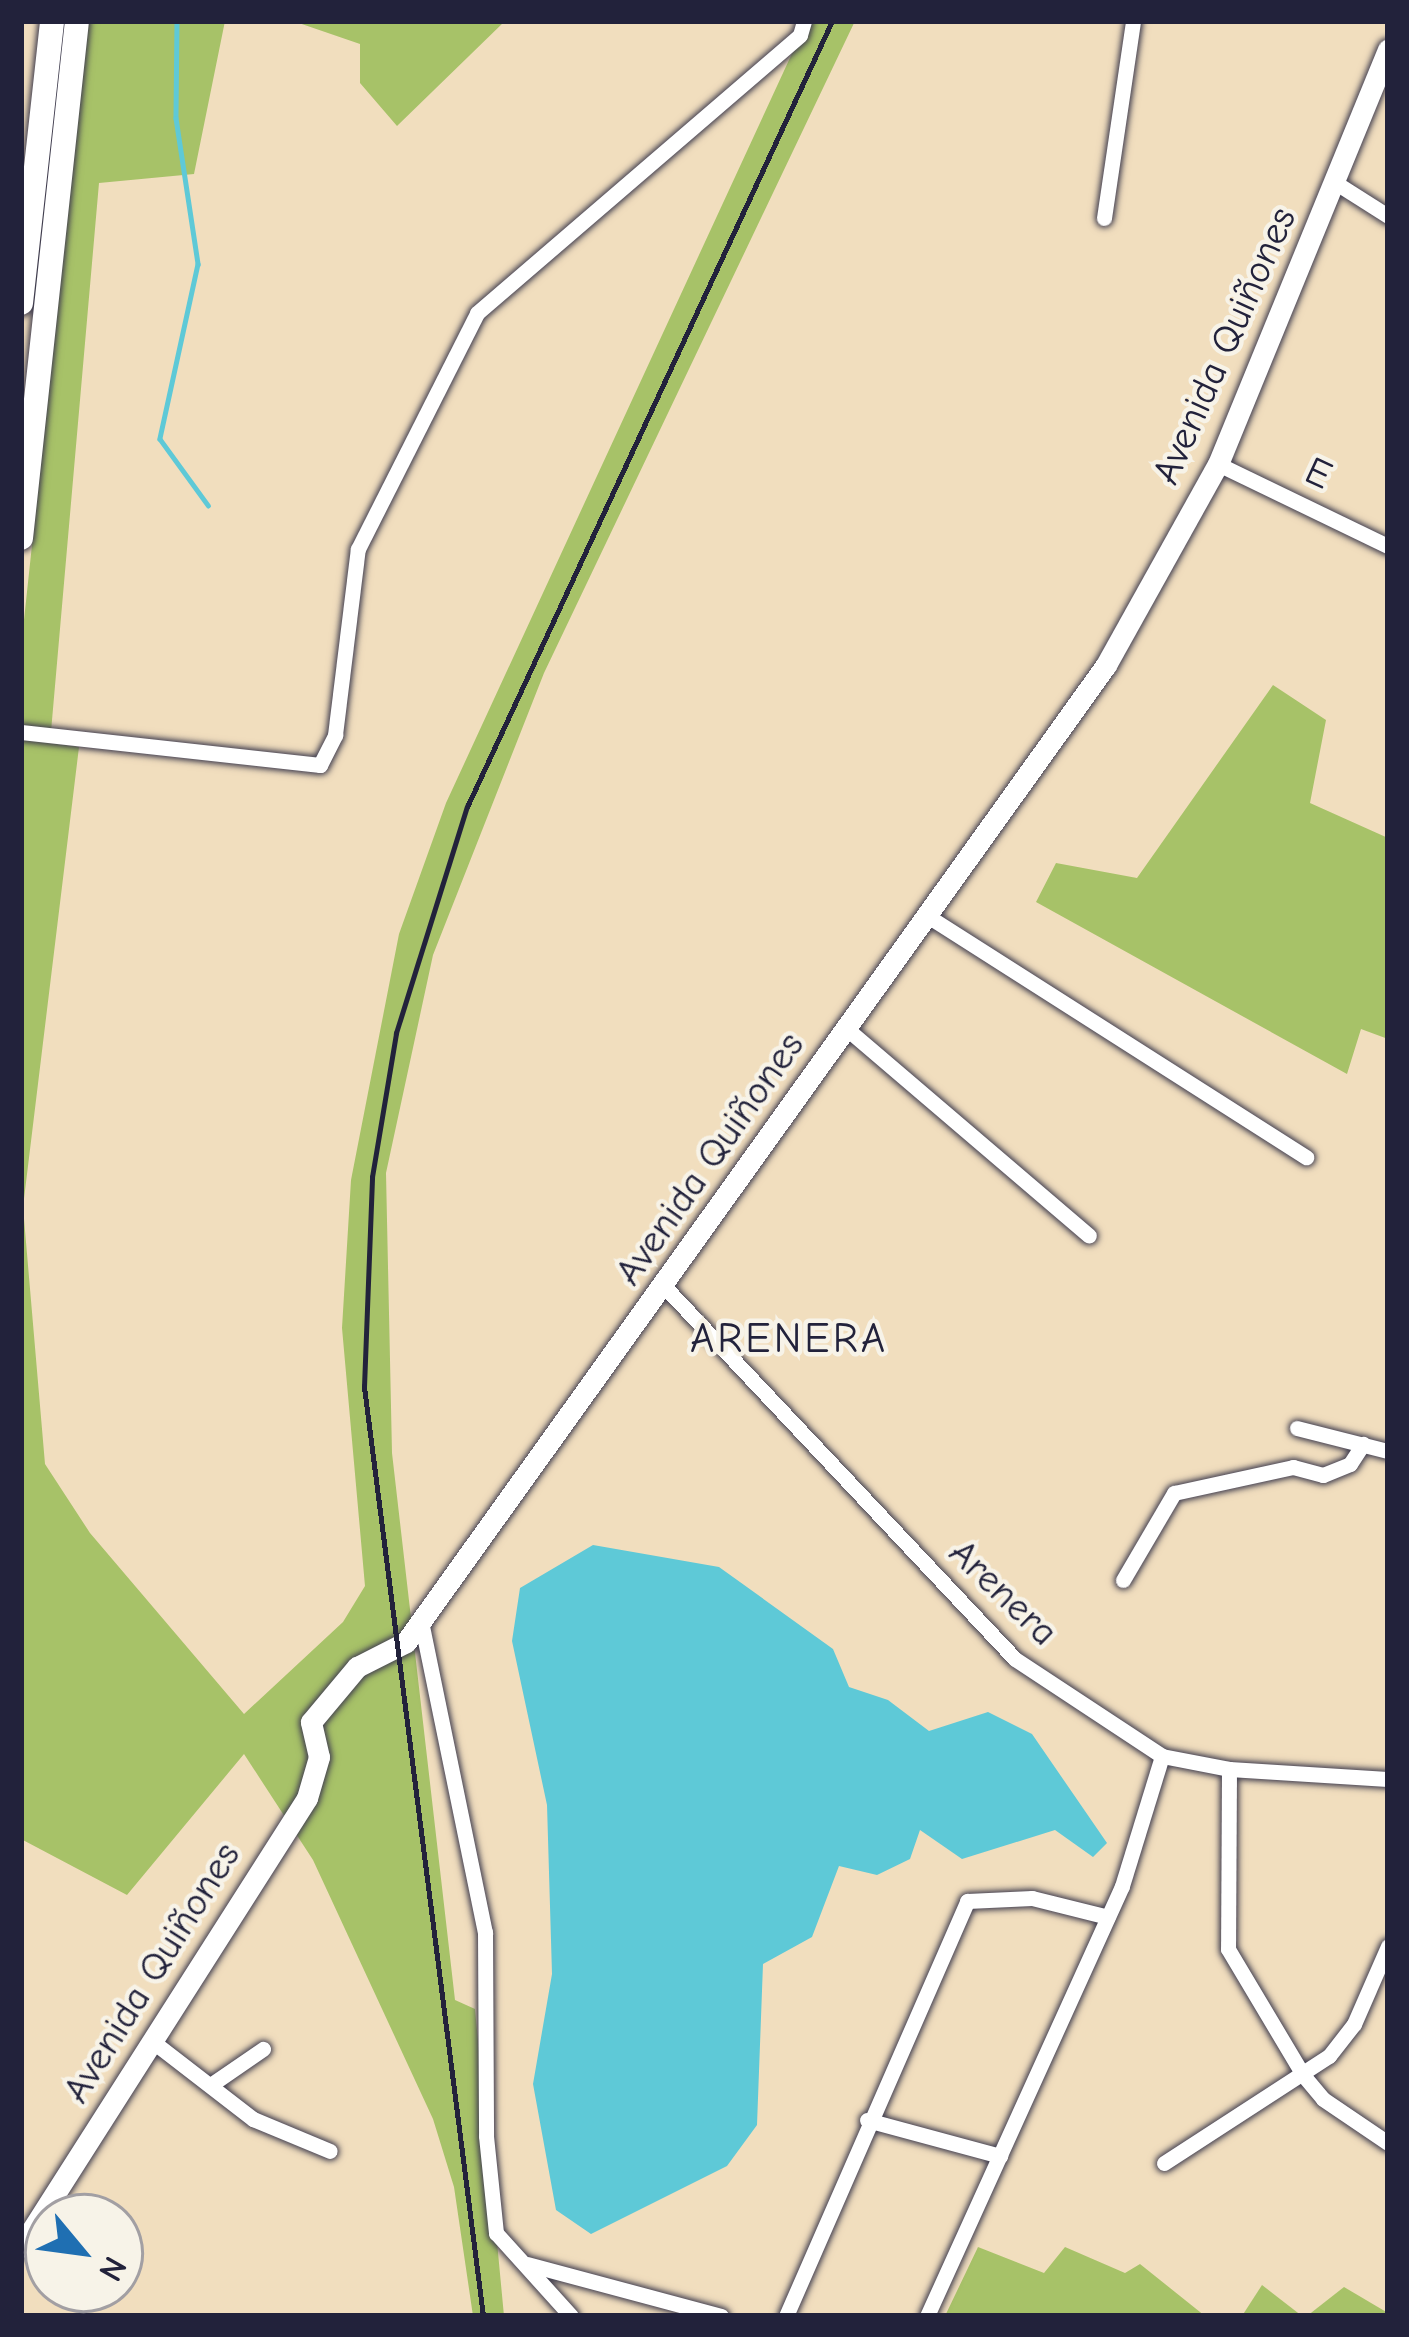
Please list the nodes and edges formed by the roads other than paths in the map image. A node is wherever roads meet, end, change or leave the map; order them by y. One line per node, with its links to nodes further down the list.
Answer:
1 (52, 21): 9 (main road)
2 (77, 21): 11 (main road)
3 (804, 21): 13 (street)
4 (1133, 21): 8 (street)
5 (1388, 50): 6 (street, Avenida Quiñones)
6 (1336, 184): 7 (street); 10 (street, Avenida Quiñones)
7 (1388, 216)
8 (1104, 218)
9 (21, 303)
10 (1218, 464): 12 (street, E); 14 (street, Avenida Quiñones)
11 (21, 538)
12 (1388, 546)
13 (21, 732)
14 (926, 915): 15 (street, Avenida Quiñones); 16 (street)
15 (847, 1029): 17 (street); 18 (street, Avenida Quiñones)
16 (1306, 1157)
17 (1089, 1236)
18 (664, 1286): 23 (street, Avenida Quiñones); 24 (street, Arenera)
19 (1297, 1428): 20 (street)
20 (1363, 1444): 21 (street); 22 (street)
21 (1388, 1450)
22 (1123, 1580)
23 (421, 1621): 29 (street, Avenida Quiñones); 39 (street)
24 (1162, 1756): 25 (street, Arenera); 27 (street)
25 (1229, 1769): 26 (street, Arenera); 31 (street)
26 (1388, 1779)
27 (1108, 1917): 33 (street); 36 (street)
28 (1388, 1946): 31 (street)
29 (152, 2042): 32 (street); 38 (street, Avenida Quiñones)
30 (262, 2049): 32 (street)
31 (1303, 2075): 34 (street); 37 (street)
32 (212, 2084): 35 (street)
33 (867, 2120): 36 (street); 42 (street)
34 (1388, 2143)
35 (330, 2151)
36 (1000, 2156): 43 (street)
37 (1164, 2163)
38 (21, 2247)
39 (524, 2263): 40 (street); 41 (street)
40 (571, 2316)
41 (721, 2316)
42 (787, 2316)
43 (927, 2316)

